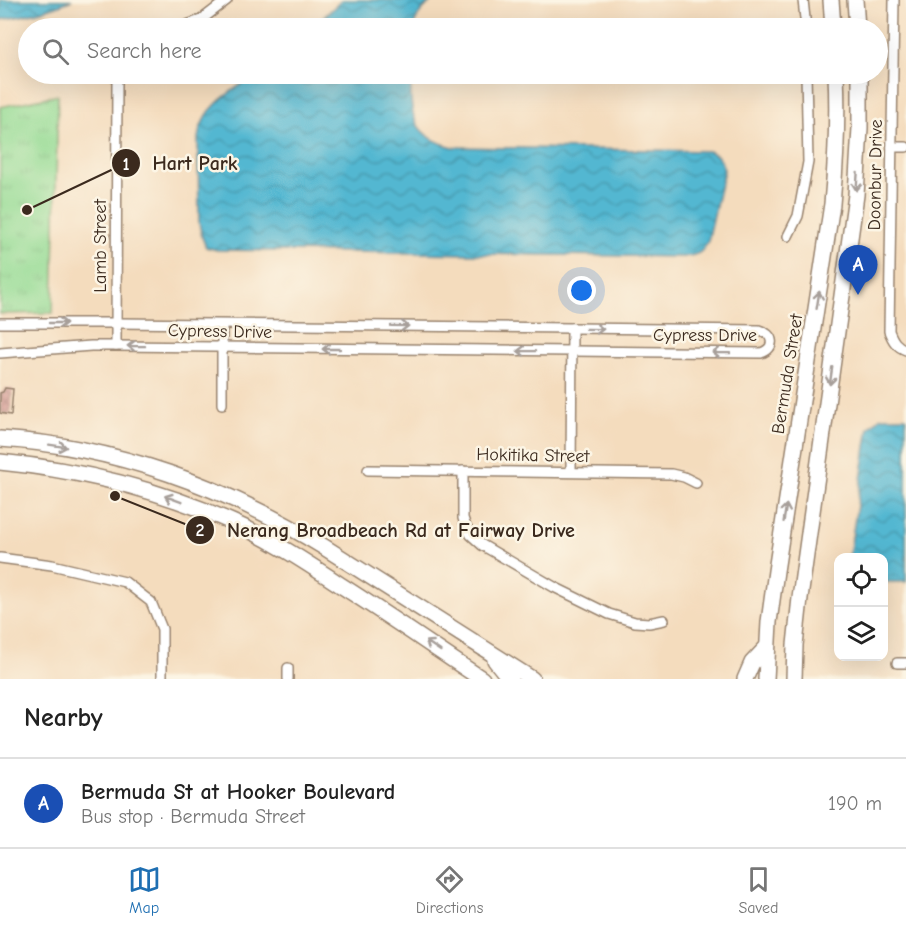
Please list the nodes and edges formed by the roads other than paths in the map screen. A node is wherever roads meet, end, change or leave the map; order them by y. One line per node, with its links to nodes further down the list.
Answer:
1 (227, 0): 6 (street)
2 (803, 0): 7 (street)
3 (831, 0): 8 (main road)
4 (855, 0): 9 (main road)
5 (894, 0): 14 (street, Doonbur Drive)
6 (204, 18)
7 (805, 18)
8 (833, 18)
9 (856, 18)
10 (117, 84): 18 (street, Lamb Street)
11 (806, 84): 16 (street)
12 (836, 84): 35 (main road, Bermuda Street, one-way to 12)
13 (860, 84): 45 (main road, one-way to 45)
14 (892, 147): 15 (street); 23 (street, Doonbur Drive)
15 (906, 147)
16 (788, 236)
17 (0, 323): 18 (street, Cypress Drive, one-way to 18)
18 (116, 323): 19 (street, Cypress Drive); 21 (street, Lamb Street)
19 (222, 325): 20 (street, Cypress Drive, one-way to 20); 22 (street)
20 (572, 328): 24 (street); 24 (street, Cypress Drive, one-way to 24)
21 (116, 346): 22 (street, Cypress Drive, one-way to 21); 25 (street, Cypress Drive)
22 (222, 348): 24 (street, Cypress Drive, one-way to 22); 26 (street)
23 (903, 348)
24 (572, 351): 31 (street)
25 (0, 353)
26 (222, 405)
27 (0, 440): 36 (main road, one-way to 36)
28 (0, 462): 40 (main road, one-way to 28)
29 (368, 470): 30 (street, Hokitika Street)
30 (463, 471): 31 (street, Hokitika Street); 34 (street)
31 (571, 472): 32 (street, Hokitika Street)
32 (696, 483)
33 (0, 558): 38 (street)
34 (664, 620)
35 (767, 647): 43 (main road); 44 (main road, Bermuda Street)
36 (490, 653): 41 (main road); 42 (main road)
37 (288, 668): 39 (street)
38 (162, 679)
39 (288, 679)
40 (482, 679)
41 (510, 679)
42 (532, 679)
43 (745, 679)
44 (766, 679)
45 (794, 679)

